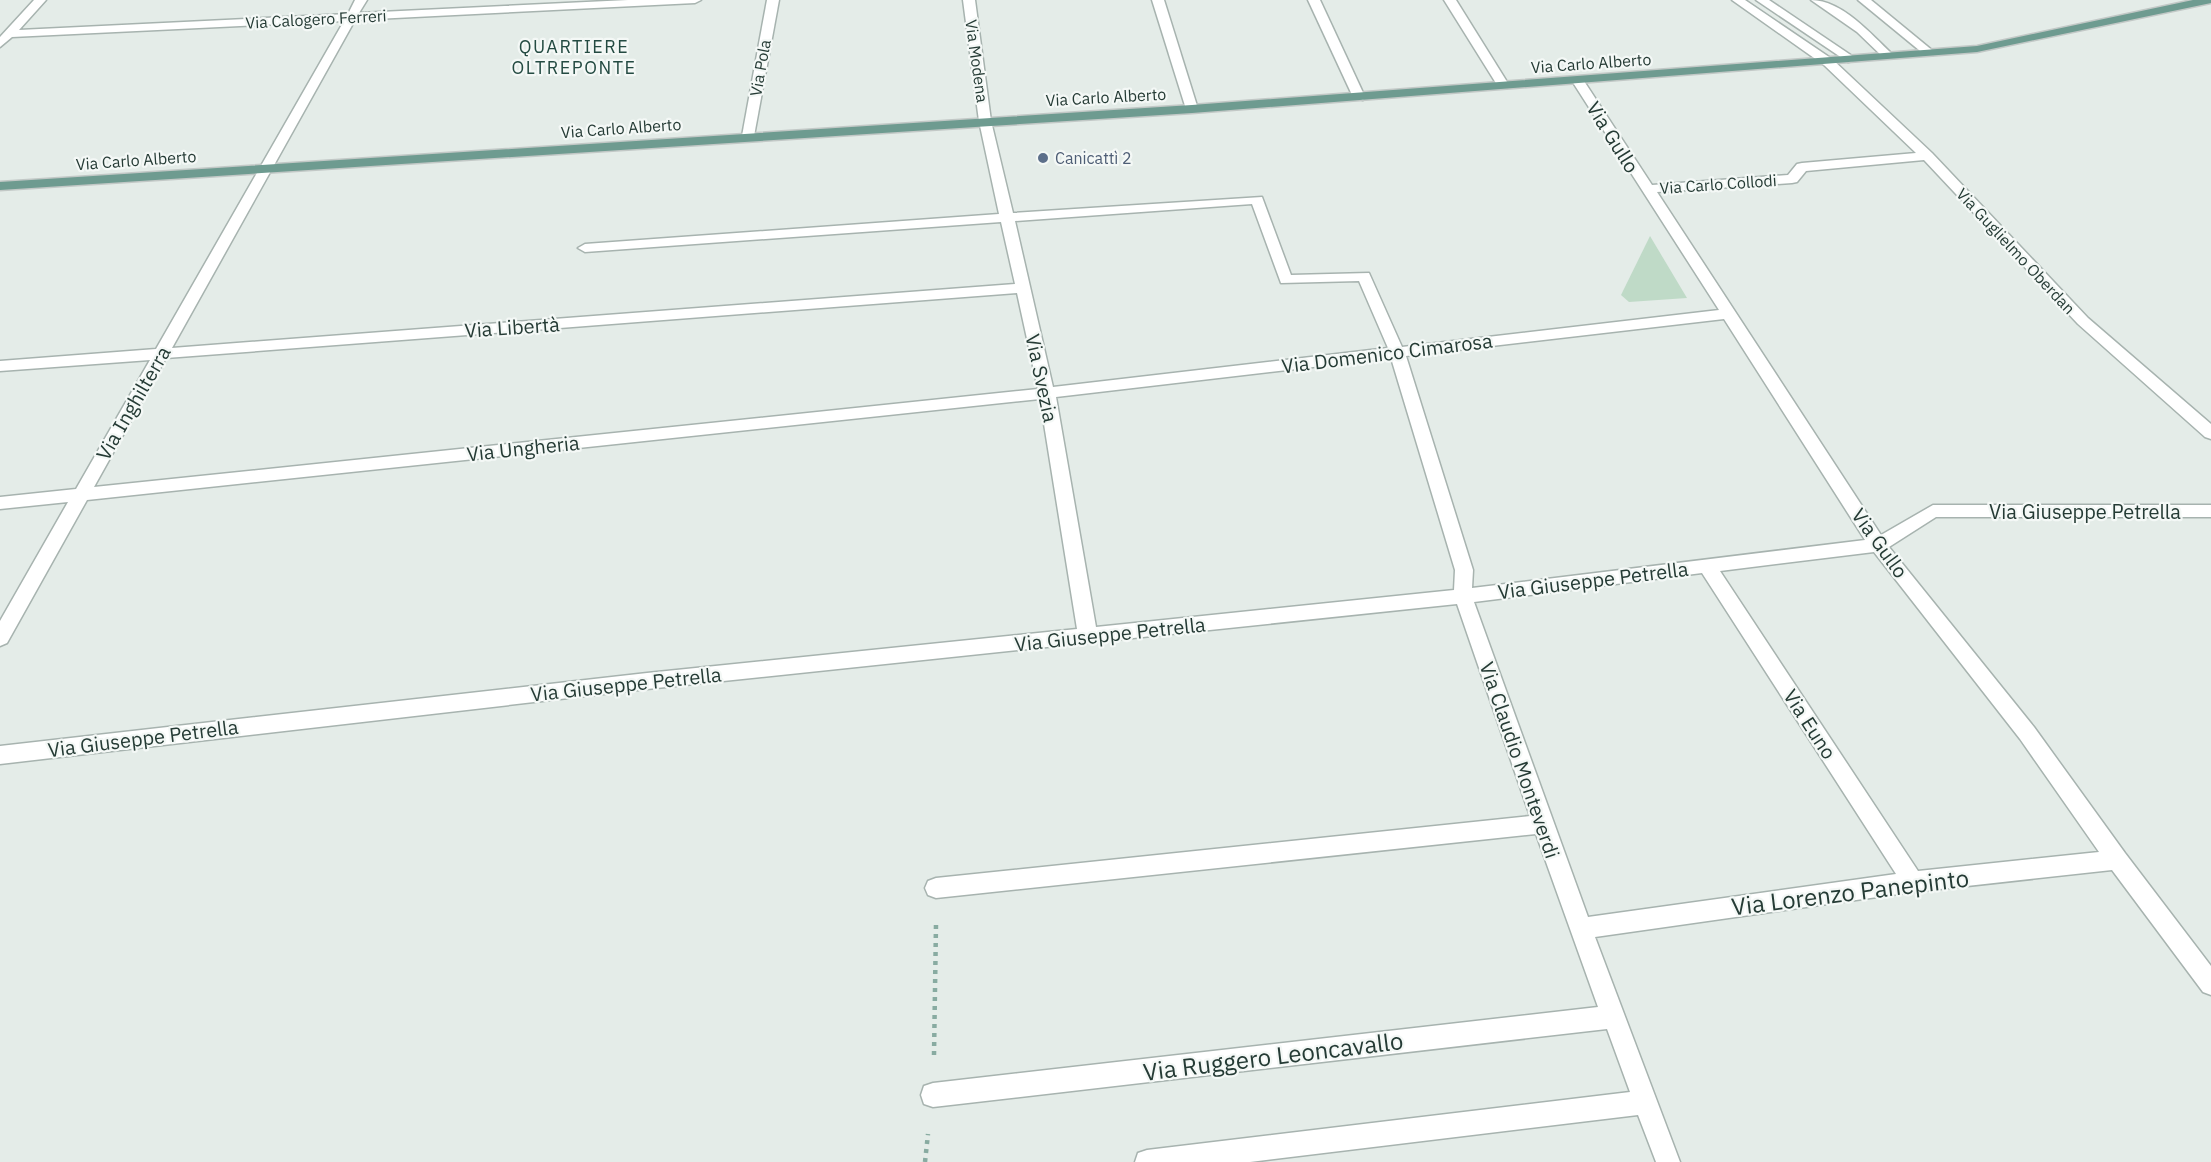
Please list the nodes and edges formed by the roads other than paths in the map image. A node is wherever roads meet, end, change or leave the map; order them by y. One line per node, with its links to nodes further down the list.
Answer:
1 (40, 0): 15 (street)
2 (361, 0): 14 (street, Via Inghilterra)
3 (695, 0): 14 (street, Via Calogero Ferreri)
4 (773, 0): 26 (street, Via Pola)
5 (969, 0): 25 (street, Via Modena)
6 (1158, 0): 24 (street)
7 (1314, 0): 23 (street)
8 (1450, 0): 22 (street)
9 (1738, 0): 20 (street, Via Guglielmo Oberdan)
10 (1762, 0): 19 (street)
11 (1817, 0): 18 (street)
12 (1864, 0): 17 (street)
13 (2209, 0): 17 (main road, Via Carlo Alberto)
14 (352, 17): 15 (street, Via Calogero Ferreri); 28 (street, Via Inghilterra)
15 (9, 34): 16 (street)
16 (0, 44)
17 (1929, 53): 18 (main road, Via Carlo Alberto)
18 (1888, 56): 19 (main road, Via Carlo Alberto)
19 (1852, 60): 20 (main road, Via Carlo Alberto)
20 (1828, 62): 21 (main road, Via Carlo Alberto); 27 (street, Via Guglielmo Oberdan)
21 (1578, 81): 22 (main road, Via Carlo Alberto); 30 (street, Via Gullo)
22 (1503, 85): 23 (main road, Via Carlo Alberto)
23 (1359, 97): 24 (main road, Via Carlo Alberto)
24 (1192, 109): 25 (main road, Via Carlo Alberto)
25 (985, 121): 26 (main road, Via Carlo Alberto); 31 (street, Via Svezia)
26 (748, 136): 28 (main road, Via Carlo Alberto)
27 (1927, 156): 30 (street, Via Carlo Collodi); 39 (street, Via Guglielmo Oberdan)
28 (265, 168): 29 (main road, Via Carlo Alberto); 36 (street, Via Inghilterra)
29 (0, 186)
30 (1647, 189): 34 (street, Via Gullo)
31 (1006, 216): 32 (street); 33 (street, Via Svezia); 35 (street, Via Claudio Monteverdi)
32 (585, 248)
33 (1023, 288): 36 (street, Via Libertà); 38 (street, Via Svezia)
34 (1728, 314): 35 (street, Via Domenico Cimarosa); 43 (street, Via Gullo)
35 (1397, 352): 38 (street, Via Domenico Cimarosa); 45 (street, Via Claudio Monteverdi)
36 (162, 354): 37 (street, Via Libertà); 40 (street, Via Inghilterra)
37 (0, 366)
38 (1047, 393): 40 (street, Via Ungheria); 46 (street, Via Svezia)
39 (2211, 434)
40 (81, 495): 41 (street, Via Ungheria); 47 (street, Via Inghilterra)
41 (0, 504)
42 (2211, 511): 43 (street, Via Giuseppe Petrella)
43 (1878, 545): 44 (street, Via Giuseppe Petrella); 50 (street, Via Gullo)
44 (1707, 566): 45 (street, Via Giuseppe Petrella); 51 (street, Via Euno)
45 (1463, 596): 46 (street, Via Giuseppe Petrella); 49 (street, Via Claudio Monteverdi)
46 (1089, 636): 48 (street, Via Giuseppe Petrella)
47 (0, 638)
48 (0, 755)
49 (1541, 824): 52 (street); 53 (street, Via Claudio Monteverdi)
50 (2117, 860): 51 (street, Via Lorenzo Panepinto); 54 (street, Via Gullo)
51 (1913, 882): 53 (street, Via Lorenzo Panepinto)
52 (936, 888)
53 (1582, 928): 55 (street, Via Claudio Monteverdi)
54 (2211, 984)
55 (1613, 1017): 56 (street, Via Ruggero Leoncavallo); 57 (street, Via Claudio Monteverdi)
56 (933, 1095)
57 (1645, 1101): 58 (street); 59 (street, Via Claudio Monteverdi)
58 (1147, 1162)
59 (1668, 1162)

